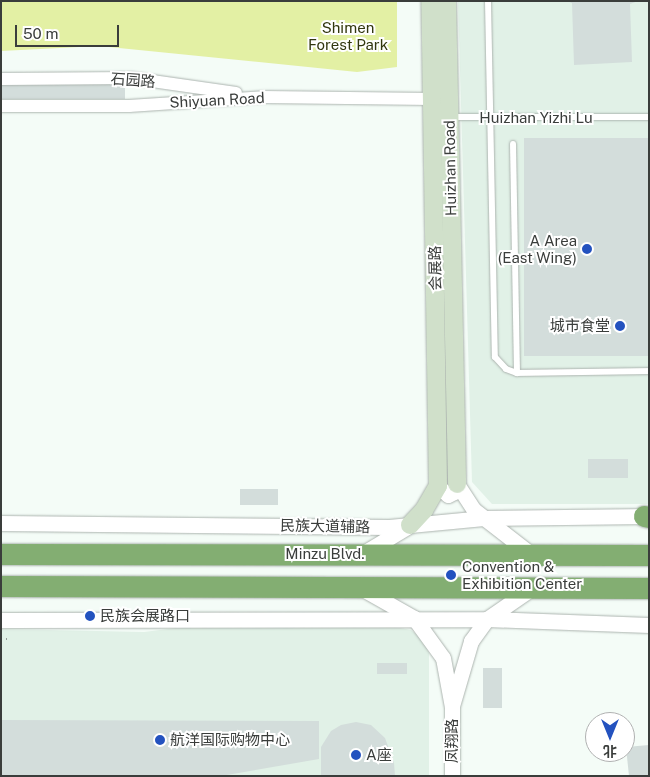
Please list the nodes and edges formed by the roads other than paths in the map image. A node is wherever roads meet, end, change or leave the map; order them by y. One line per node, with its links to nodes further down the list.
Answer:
1 (430, 1): 6 (main road, 会展路)
2 (447, 1): 8 (main road, Huizhan Road)
3 (488, 1): 10 (lane)
4 (1, 79): 5 (street, 石园路)
5 (263, 97): 6 (street, Shiyuan Road); 7 (street, Shiyuan Road)
6 (432, 99): 8 (lane); 15 (main road, 会展路)
7 (1, 106)
8 (449, 117): 10 (lane, Huizhan Yizhi Lu); 14 (main road, Huizhan Road)
9 (649, 117): 10 (lane, Huizhan Yizhi Lu)
10 (491, 118): 13 (lane)
11 (513, 144): 13 (lane)
12 (649, 371): 13 (lane)
13 (517, 373)
14 (457, 484): 15 (street); 17 (street)
15 (438, 486): 19 (main road)
16 (647, 516): 17 (street, 民族大道辅路)
17 (484, 518): 19 (street, 民族大道辅路); 22 (street)
18 (1, 523): 19 (street, 民族大道辅路)
19 (410, 525): 21 (street)
20 (1, 554): 21 (highway, Minzu Blvd.)
21 (362, 554): 22 (highway, Minzu Blvd.)
22 (532, 555): 23 (highway, Minzu Blvd.)
23 (649, 555)
24 (1, 586): 25 (highway)
25 (361, 588): 26 (highway); 29 (street)
26 (532, 588): 27 (highway); 28 (highway); 30 (street)
27 (649, 588)
28 (649, 599)
29 (414, 618): 30 (street); 31 (street); 33 (street)
30 (487, 619): 32 (street); 33 (street)
31 (1, 620)
32 (649, 625)
33 (452, 707): 34 (street, 凤翔路)
34 (452, 776)

